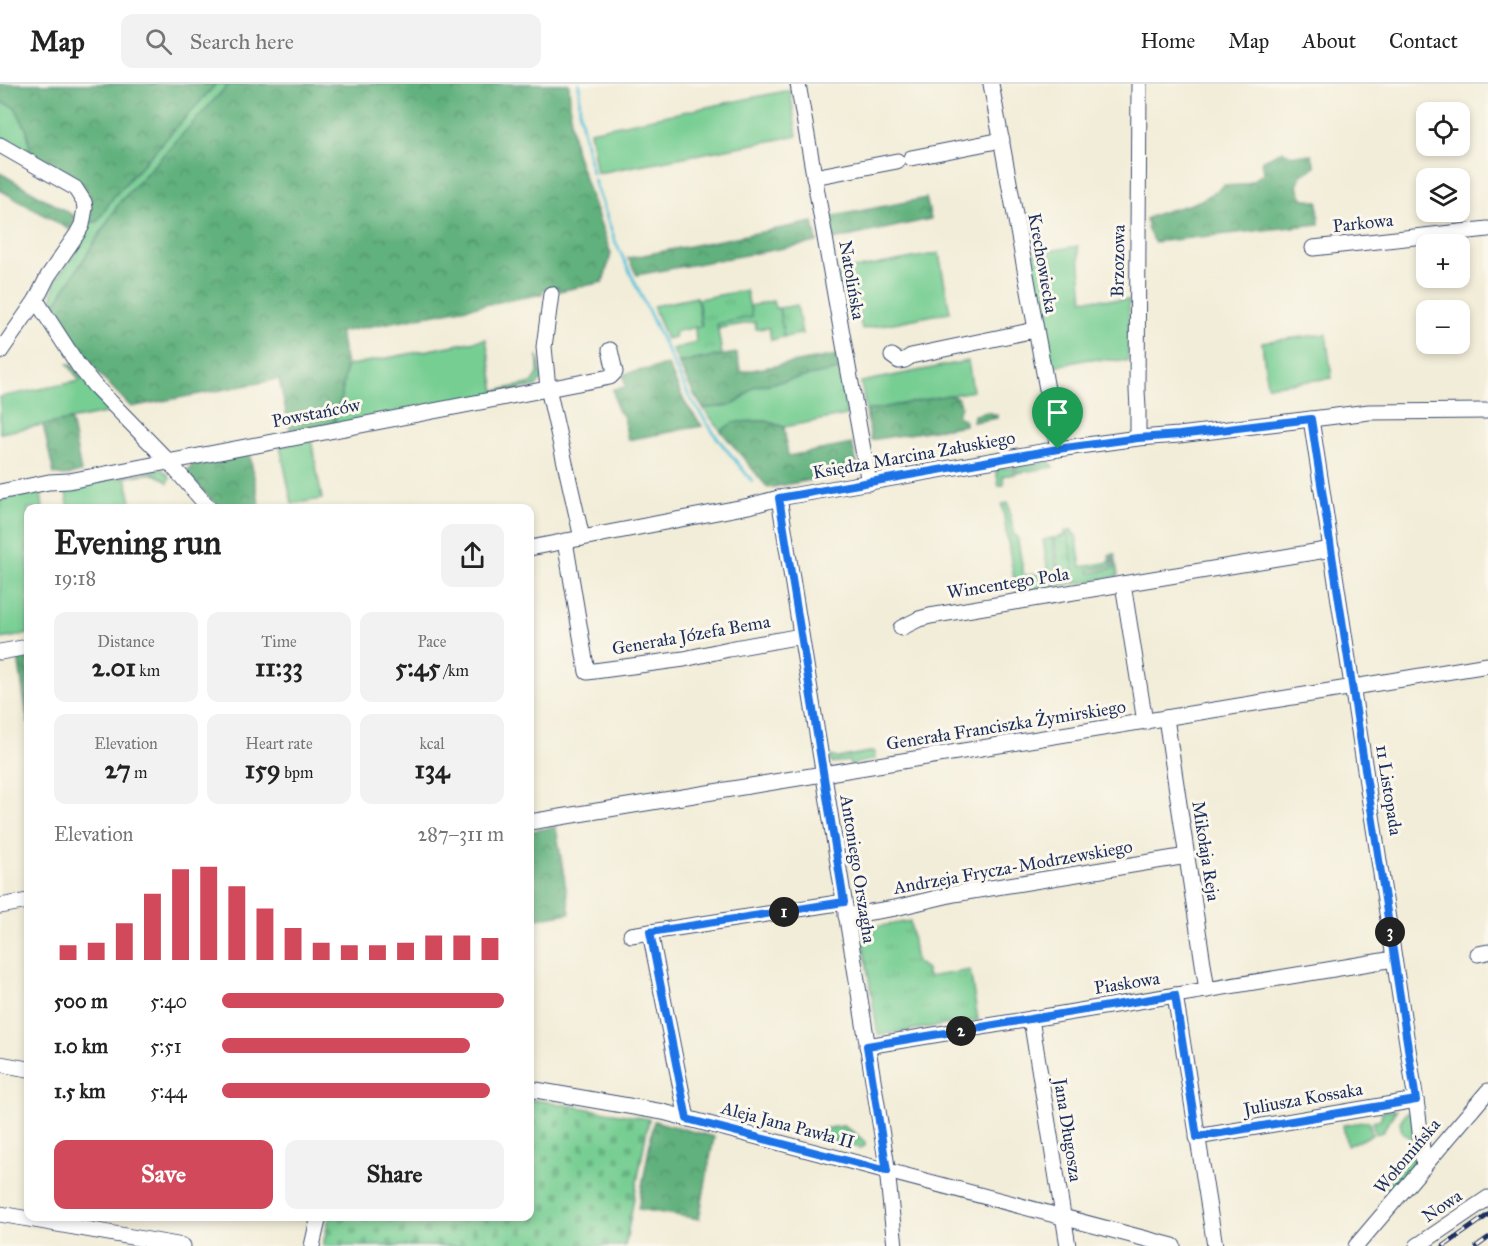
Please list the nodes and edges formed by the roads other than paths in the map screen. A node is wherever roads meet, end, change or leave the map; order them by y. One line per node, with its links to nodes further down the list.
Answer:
1 (798, 84): 6 (street, Natolińska)
2 (991, 84): 4 (street, Krechowiecka)
3 (1139, 84): 18 (street, Brzozowa)
4 (1002, 140): 6 (street); 11 (street, Krechowiecka)
5 (0, 145): 10 (street)
6 (814, 177): 21 (street, Natolińska)
7 (1488, 230): 8 (street, Parkowa)
8 (1313, 248)
9 (551, 294): 15 (street)
10 (36, 300): 13 (street); 20 (street)
11 (1035, 330): 14 (street); 19 (street, Krechowiecka)
12 (610, 350): 15 (street, Powstańców)
13 (0, 352)
14 (892, 356)
15 (548, 388): 20 (street, Powstańców); 25 (street)
16 (1488, 411): 17 (street, Księdza Marcina Załuskiego)
17 (1311, 419): 18 (street, Księdza Marcina Załuskiego); 28 (street, 11 Listopada)
18 (1138, 438): 19 (street, Księdza Marcina Załuskiego)
19 (1058, 449): 21 (street, Księdza Marcina Załuskiego)
20 (168, 461): 22 (street, Powstańców); 24 (street)
21 (869, 483): 23 (street, Księdza Marcina Załuskiego)
22 (0, 492)
23 (779, 498): 25 (street, Księdza Marcina Załuskiego); 31 (street, Antoniego Orszagha)
24 (206, 504)
25 (582, 538): 26 (street, Księdza Marcina Załuskiego)
26 (565, 541): 27 (street, Księdza Marcina Załuskiego); 31 (street, Generała Józefa Bema)
27 (534, 547)
28 (1332, 549): 29 (street, Wincentego Pola); 35 (street, 11 Listopada)
29 (1123, 584): 30 (street, Wincentego Pola); 37 (street)
30 (901, 628)
31 (801, 636): 38 (street, Antoniego Orszagha)
32 (24, 648): 33 (street)
33 (0, 652)
34 (1488, 665): 35 (street, Generała Franciszka Żymirskiego)
35 (1353, 687): 36 (street, Generała Franciszka Żymirskiego); 46 (street, 11 Listopada)
36 (1166, 718): 37 (street, Generała Franciszka Żymirskiego); 40 (street, Mikołaja Reja)
37 (1145, 722): 38 (street, Generała Franciszka Żymirskiego)
38 (823, 774): 39 (street, Generała Franciszka Żymirskiego); 43 (street, Antoniego Orszagha)
39 (534, 821)
40 (1187, 856): 43 (street, Andrzeja Frycza-Modrzewskiego); 47 (street, Mikołaja Reja)
41 (24, 902): 42 (street)
42 (0, 906)
43 (845, 909): 44 (street, Andrzeja Frycza-Modrzewskiego); 50 (street, Antoniego Orszagha)
44 (650, 932): 45 (street, Andrzeja Frycza-Modrzewskiego); 56 (street)
45 (631, 935)
46 (1394, 959): 47 (street, Piaskowa); 55 (street, 11 Listopada)
47 (1207, 990): 48 (street, Piaskowa)
48 (1175, 995): 49 (street, Piaskowa); 59 (street)
49 (1031, 1019): 50 (street, Piaskowa); 64 (street, Jana Długosza)
50 (867, 1046): 61 (street, Antoniego Orszagha)
51 (0, 1064): 52 (street)
52 (24, 1068)
53 (534, 1090): 56 (street, Aleja Jana Pawła II)
54 (1488, 1091): 58 (street, Wołomińska)
55 (1416, 1100): 57 (street, 11 Listopada); 59 (street, Juliusza Kossaka)
56 (687, 1119): 61 (street, Aleja Jana Pawła II)
57 (1420, 1129): 58 (street); 60 (street, 11 Listopada)
58 (1450, 1136): 60 (street, Wołomińska)
59 (1197, 1137): 73 (street)
60 (1424, 1167): 74 (street, Wołomińska)
61 (887, 1171): 64 (street, Aleja Jana Pawła II); 70 (street, Antoniego Orszagha)
62 (1488, 1198): 75 (street, Nowa)
63 (0, 1214): 65 (street)
64 (1063, 1217): 71 (street, Jana Długosza); 72 (street, Aleja Jana Pawła II)
65 (24, 1218)
66 (40, 1221): 68 (street)
67 (318, 1221): 69 (street)
68 (183, 1246)
69 (312, 1246)
70 (895, 1246)
71 (1068, 1246)
72 (1173, 1246)
73 (1215, 1246)
74 (1356, 1246)
75 (1417, 1246)

